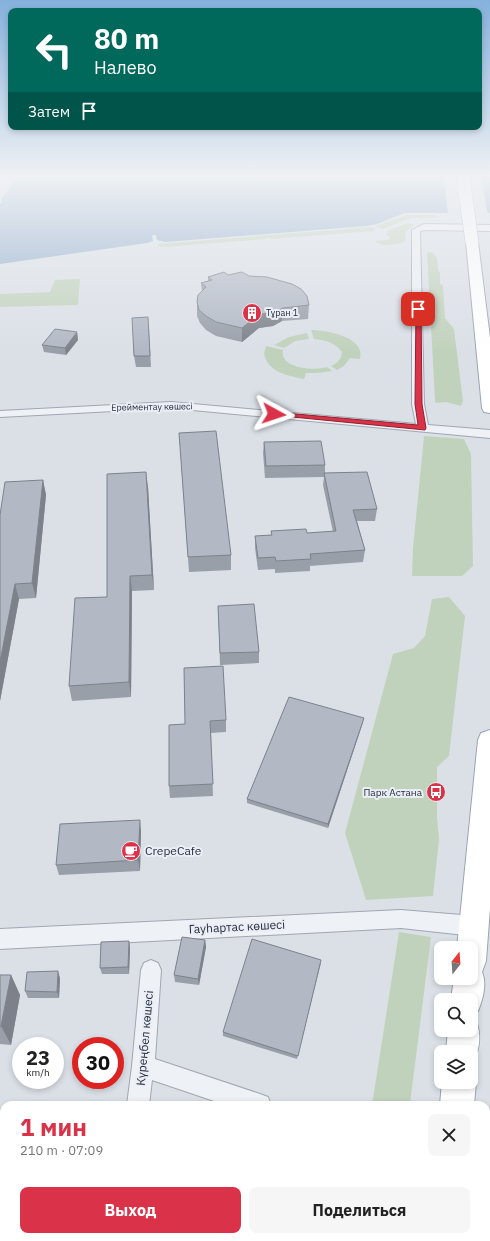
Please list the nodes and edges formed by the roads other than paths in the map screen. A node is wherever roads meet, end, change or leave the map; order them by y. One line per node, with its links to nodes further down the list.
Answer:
1 (416, 235): 5 (street)
2 (471, 235): 3 (main road, bridge)
3 (490, 408)
4 (0, 414): 5 (street, Ерейментау көшесі)
5 (422, 428): 6 (street, Ерейментау көшесі)
6 (490, 434)
7 (490, 740): 8 (main road)
8 (485, 864): 9 (main road)
9 (474, 926): 10 (street, Гауhартас көшесі); 11 (main road)
10 (0, 939)
11 (473, 941)
12 (151, 970): 13 (street, Күреңбел көшесі)
13 (144, 1066): 15 (street, Күреңбел көшесі); 16 (street)
14 (458, 1089): 17 (main road)
15 (139, 1101)
16 (248, 1101)
17 (457, 1101)

